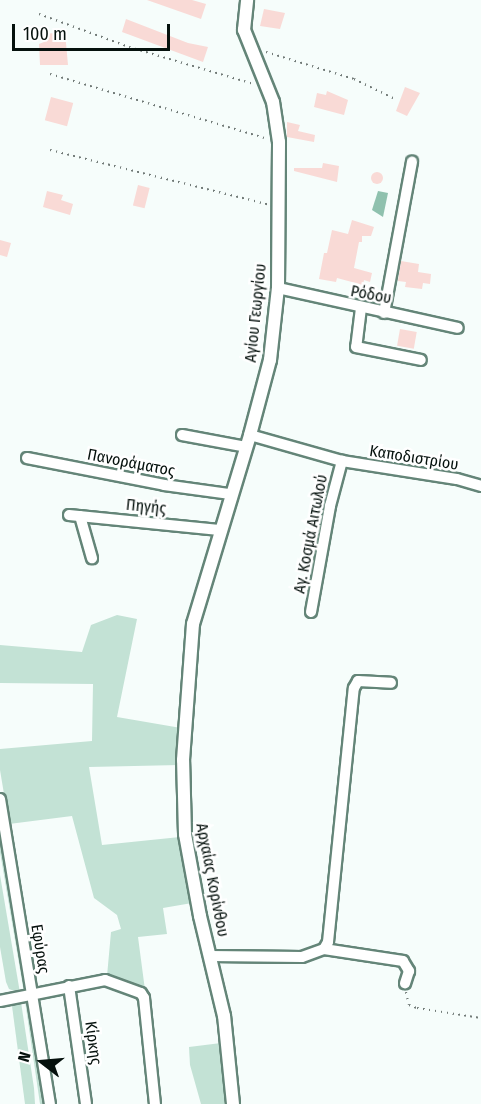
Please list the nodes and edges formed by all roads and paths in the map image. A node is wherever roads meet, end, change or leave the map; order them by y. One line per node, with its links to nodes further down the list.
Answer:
1 (247, 0): 3 (street, Αγίου Γεωργίου)
2 (39, 14): 5 (path)
3 (249, 47): 5 (street, Αγίου Γεωργίου); 6 (path)
4 (50, 74): 7 (path)
5 (266, 83): 7 (street, Αγίου Γεωργίου)
6 (395, 99)
7 (279, 142): 10 (street, Αγίου Γεωργίου)
8 (50, 150): 10 (path)
9 (412, 162): 13 (street)
10 (278, 206): 11 (street, Αγίου Γεωργίου)
11 (278, 288): 12 (street, Ρόδου); 17 (street, Αγίου Γεωργίου)
12 (361, 308): 13 (street, Ρόδου); 15 (street)
13 (384, 313): 14 (street, Ρόδου)
14 (458, 328)
15 (421, 360)
16 (182, 435): 17 (street, Καποδιστρίου)
17 (248, 441): 19 (street, Καποδιστρίου); 21 (street, Αγίου Γεωργίου)
18 (27, 458): 21 (street, Πανοράματος)
19 (342, 461): 20 (street, Καποδιστρίου); 24 (street, Αγ. Κοσμά Αιτωλού)
20 (481, 486)
21 (230, 494): 22 (street, Αγίου Γεωργίου)
22 (219, 530): 23 (street, Πηγής); 25 (street, Αγίου Γεωργίου)
23 (92, 558)
24 (311, 612)
25 (193, 624): 29 (street, Αρχαίας Κορίνθου)
26 (391, 683): 28 (street)
27 (0, 799): 32 (street, Εφύρας)
28 (324, 949): 29 (street); 30 (street)
29 (210, 956): 38 (street, Αρχαίας Κορίνθου)
30 (405, 983): 34 (path)
31 (69, 986): 32 (street); 36 (street, Κίρκης); 37 (street)
32 (32, 995): 33 (street); 35 (street, Εφύρας)
33 (0, 1001)
34 (481, 1018)
35 (50, 1104)
36 (86, 1104)
37 (155, 1104)
38 (233, 1104)

